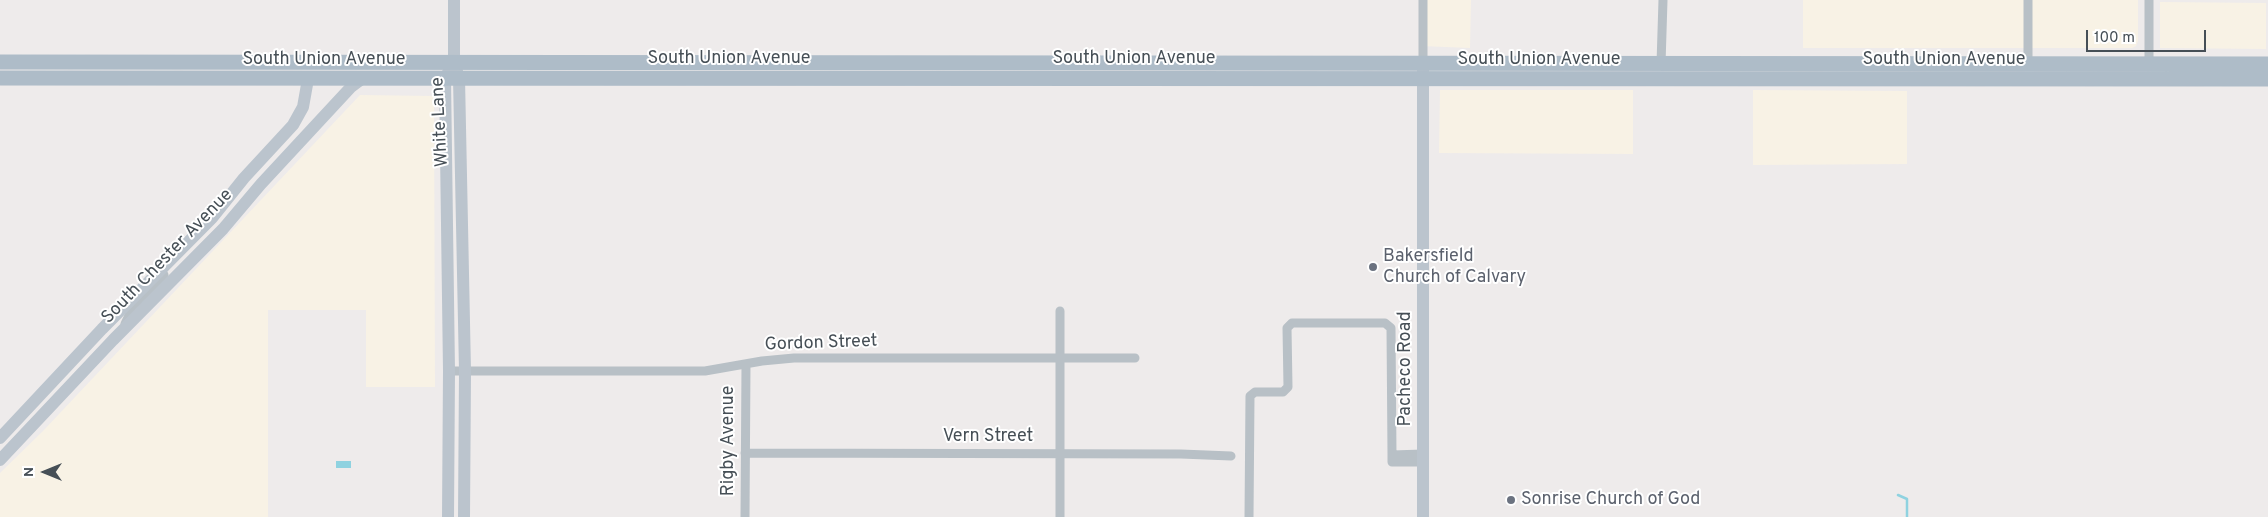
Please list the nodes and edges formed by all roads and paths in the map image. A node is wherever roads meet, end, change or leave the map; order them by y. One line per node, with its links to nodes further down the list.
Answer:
1 (454, 0): 9 (main road)
2 (1423, 0): 19 (street)
3 (1663, 0): 14 (street)
4 (2028, 0): 16 (street)
5 (2149, 0): 17 (street)
6 (0, 62): 7 (main road, South Union Avenue)
7 (136, 62): 8 (main road, South Union Avenue); 22 (main road)
8 (386, 62): 9 (main road, South Union Avenue); 28 (main road)
9 (454, 62): 10 (main road, South Union Avenue); 24 (main road, White Lane)
10 (668, 63): 11 (main road, South Union Avenue); 25 (main road)
11 (800, 63): 12 (main road, South Union Avenue); 20 (main road)
12 (930, 63): 13 (main road, South Union Avenue); 26 (main road)
13 (1061, 63): 19 (main road, South Union Avenue); 27 (main road)
14 (1661, 64): 15 (main road, South Union Avenue); 19 (main road, South Union Avenue); 29 (main road)
15 (1755, 64): 16 (main road, South Union Avenue); 30 (main road)
16 (2028, 64): 17 (main road, South Union Avenue); 31 (main road)
17 (2149, 64): 18 (main road, South Union Avenue)
18 (2264, 64): 32 (main road)
19 (1423, 71): 27 (main road, South Union Avenue); 29 (main road, South Union Avenue); 46 (main road, Pacheco Road)
20 (724, 77): 25 (main road, South Union Avenue); 26 (main road, South Union Avenue)
21 (0, 78): 22 (main road, South Union Avenue)
22 (47, 78): 28 (main road, South Union Avenue)
23 (363, 78): 24 (main road, South Union Avenue); 28 (main road, South Union Avenue); 36 (main road, South Chester Avenue)
24 (452, 78): 25 (main road, South Union Avenue); 40 (main road, White Lane); 41 (main road, White Lane)
25 (591, 78)
26 (854, 78): 27 (main road, South Union Avenue)
27 (987, 78)
28 (308, 79): 34 (main road, South Chester Avenue)
29 (1564, 79): 30 (main road, South Union Avenue)
30 (1656, 79): 31 (main road, South Union Avenue)
31 (1932, 79): 32 (main road, South Union Avenue)
32 (2160, 79): 33 (main road, South Union Avenue)
33 (2268, 79)
34 (161, 269): 36 (street); 42 (main road, South Chester Avenue)
35 (1060, 311): 37 (street)
36 (121, 331): 47 (main road, South Chester Avenue)
37 (1060, 358): 38 (street, Gordon Street); 39 (street, Gordon Street); 44 (street)
38 (1135, 358)
39 (746, 364): 40 (street, Gordon Street); 43 (street, Rigby Avenue)
40 (465, 370): 41 (street, Gordon Street); 49 (main road, White Lane)
41 (449, 371): 48 (main road, White Lane)
42 (0, 438)
43 (746, 453): 44 (street, Vern Street); 50 (street, Rigby Avenue)
44 (1060, 454): 45 (street, Vern Street); 51 (street)
45 (1231, 456)
46 (1423, 458): 52 (street); 53 (main road, Pacheco Road)
47 (0, 460)
48 (448, 517)
49 (464, 517)
50 (745, 517)
51 (1060, 517)
52 (1250, 517)
53 (1423, 517)

